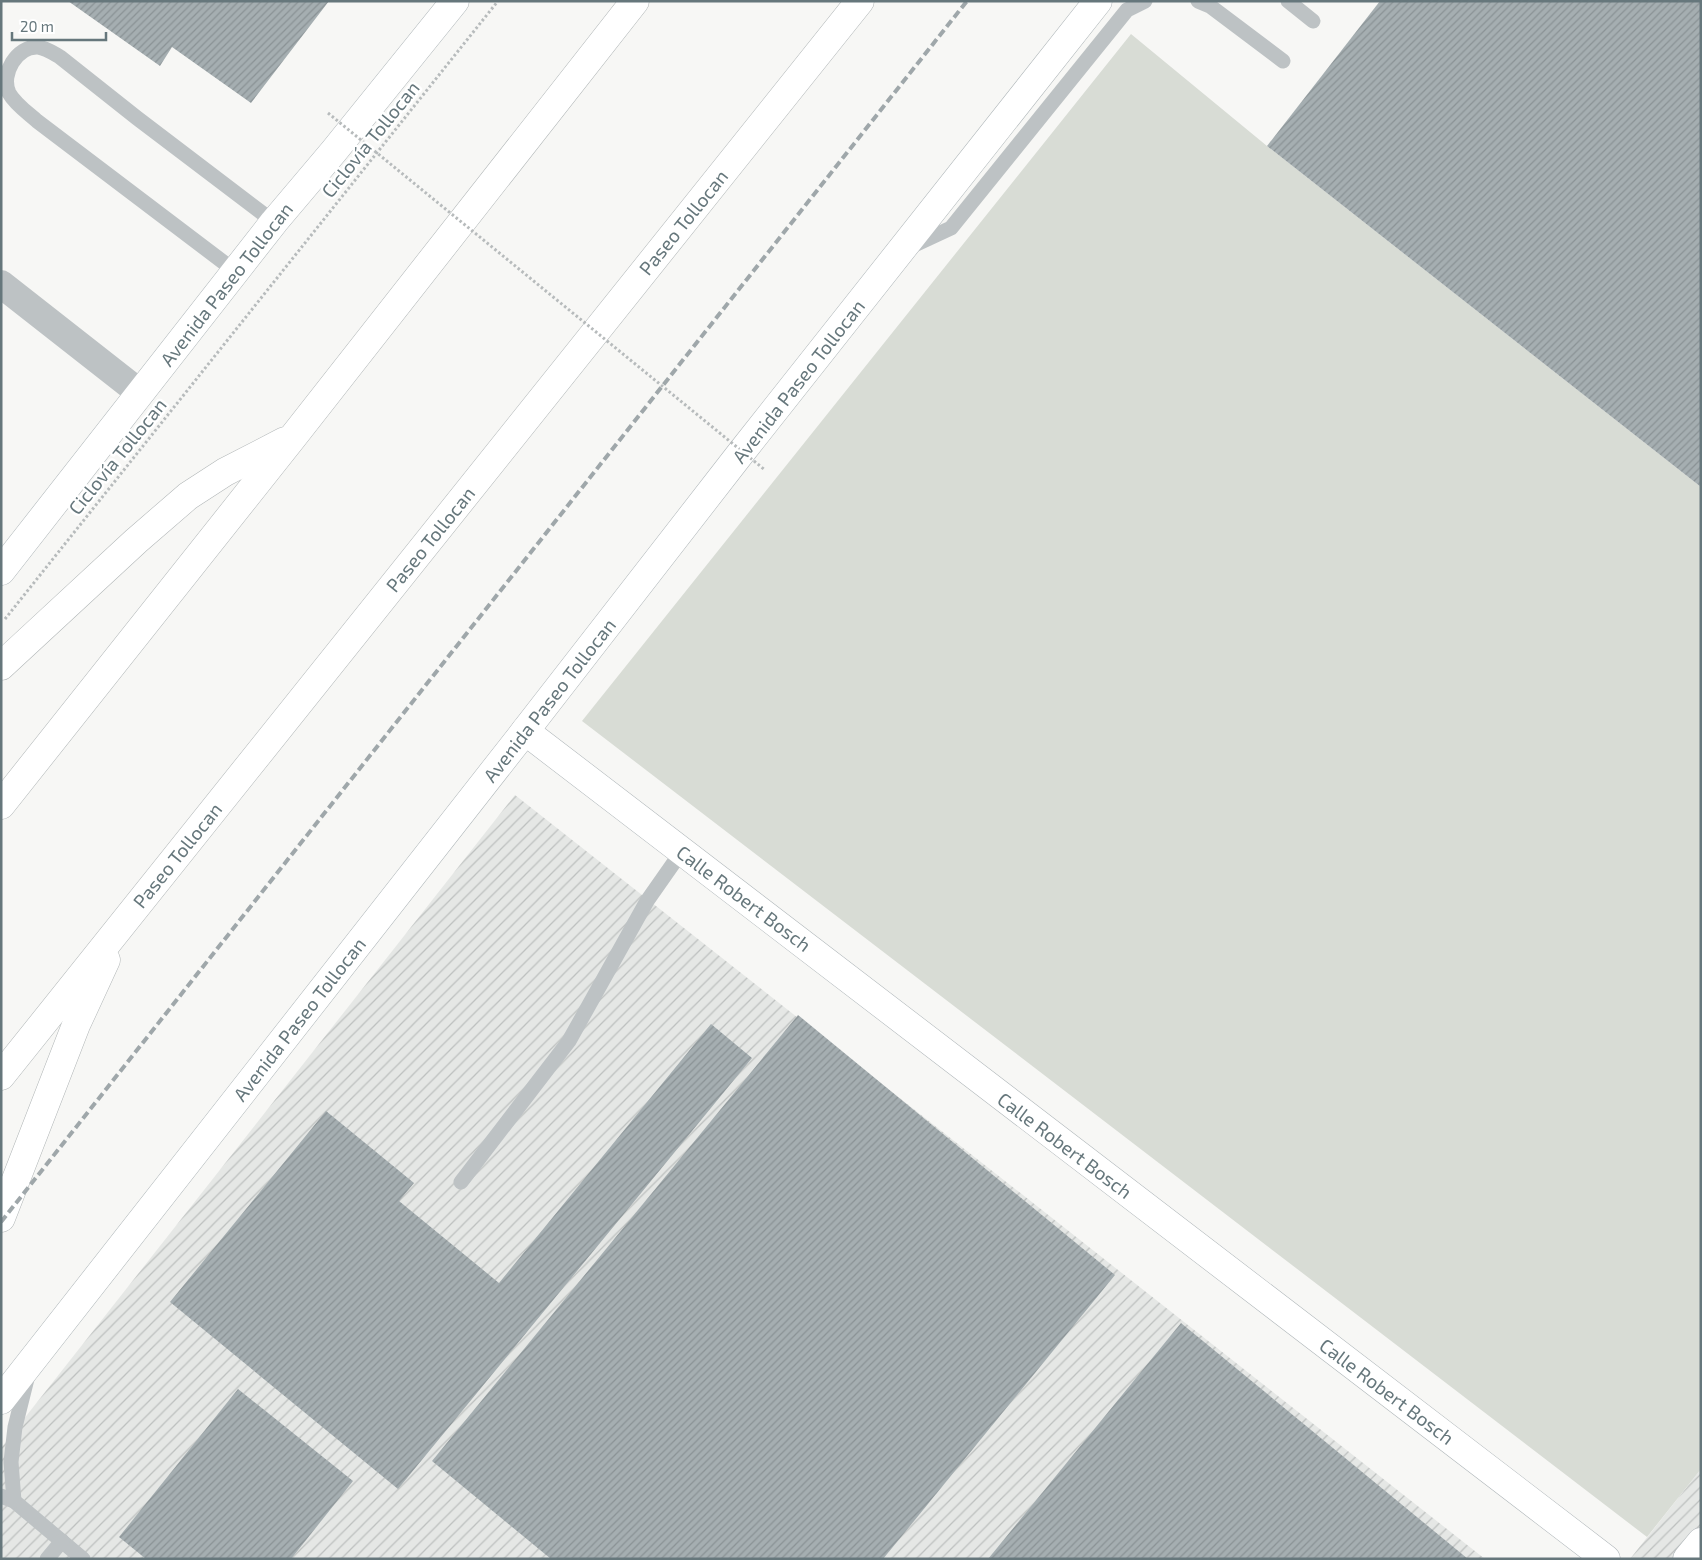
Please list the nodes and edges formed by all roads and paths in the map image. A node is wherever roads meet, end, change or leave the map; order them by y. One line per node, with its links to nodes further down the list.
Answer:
1 (455, 1): 12 (main road, Avenida Paseo Tollocan)
2 (498, 1): 20 (path, Ciclovía Tollocan)
3 (635, 1): 17 (main road)
4 (860, 1): 25 (main road, Paseo Tollocan)
5 (1098, 1): 13 (main road, Avenida Paseo Tollocan)
6 (1145, 1): 13 (lane)
7 (1198, 1): 10 (lane)
8 (1288, 1): 9 (lane)
9 (1313, 21)
10 (1283, 61)
11 (328, 113): 18 (path, bridge)
12 (274, 222): 14 (main road, Avenida Paseo Tollocan); 14 (lane)
13 (900, 251): 22 (main road, Avenida Paseo Tollocan)
14 (235, 271): 16 (main road, Avenida Paseo Tollocan)
15 (1, 284): 16 (street)
16 (140, 393): 19 (main road, Avenida Paseo Tollocan)
17 (292, 437): 21 (main road); 23 (main road)
18 (765, 470)
19 (4, 562)
20 (1, 623)
21 (1, 666)
22 (525, 731): 24 (main road, Calle Robert Bosch); 29 (main road, Avenida Paseo Tollocan)
23 (1, 805)
24 (682, 851): 27 (lane); 36 (main road, Calle Robert Bosch)
25 (125, 920): 26 (main road, Paseo Tollocan); 28 (main road)
26 (1, 1076)
27 (461, 1182)
28 (1, 1218)
29 (32, 1361): 30 (main road, Avenida Paseo Tollocan); 31 (lane)
30 (1, 1400)
31 (8, 1499): 32 (lane)
32 (62, 1541): 34 (lane); 35 (lane)
33 (1701, 1542): 37 (main road)
34 (47, 1559)
35 (83, 1559)
36 (1606, 1559)
37 (1687, 1559)

